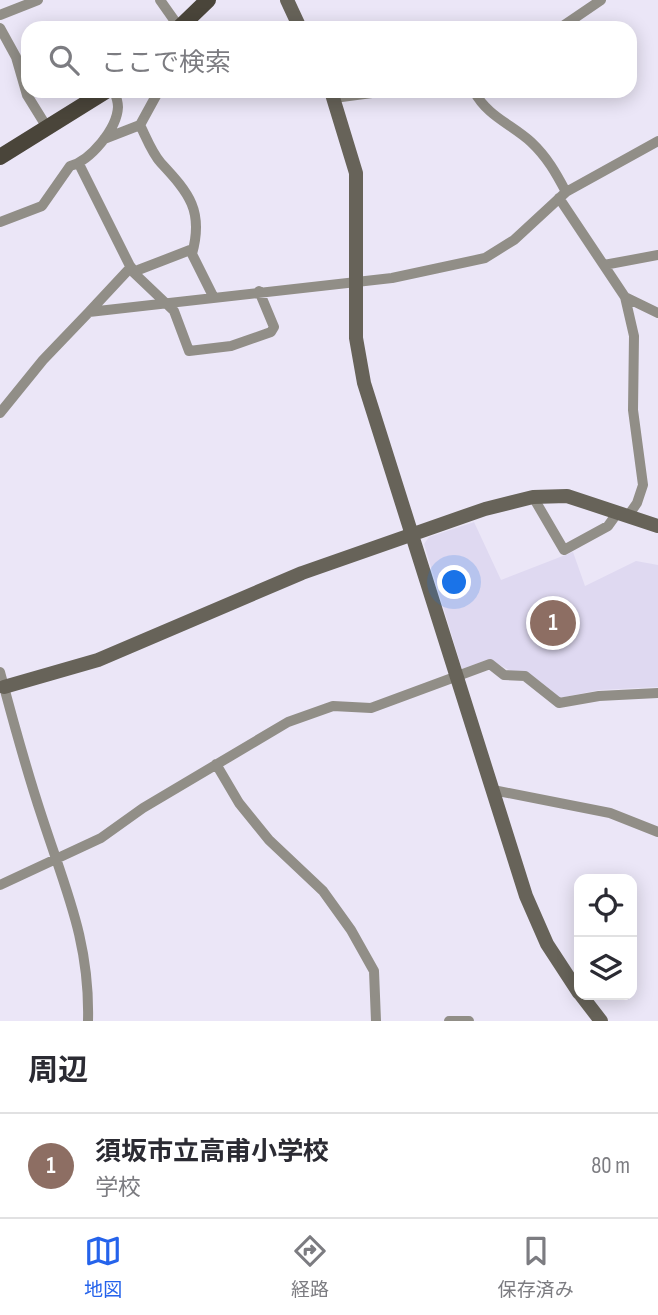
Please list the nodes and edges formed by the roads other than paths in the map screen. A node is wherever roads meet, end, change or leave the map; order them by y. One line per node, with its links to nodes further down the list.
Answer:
1 (38, 0): 6 (street)
2 (160, 0): 7 (street)
3 (208, 0): 8 (main road)
4 (287, 0): 9 (street)
5 (601, 0): 10 (street)
6 (0, 15)
7 (174, 21)
8 (186, 21)
9 (297, 21)
10 (570, 21)
11 (0, 28): 12 (street)
12 (21, 74)
13 (29, 98): 20 (street)
14 (95, 98): 20 (main road)
15 (116, 98): 21 (street)
16 (156, 98): 19 (street)
17 (333, 98): 31 (street)
18 (480, 98): 25 (street)
19 (140, 125): 21 (street); 27 (street)
20 (48, 128): 23 (main road)
21 (102, 140): 24 (street)
22 (658, 141): 25 (street)
23 (0, 157)
24 (79, 164): 26 (street); 30 (street)
25 (562, 195): 29 (street); 31 (street)
26 (0, 222)
27 (192, 254): 30 (street); 33 (street)
28 (658, 255): 29 (street)
29 (604, 265): 34 (street)
30 (132, 269): 35 (street); 36 (street)
31 (356, 282): 32 (street); 42 (street)
32 (259, 291): 33 (street); 35 (street)
33 (213, 296): 35 (street)
34 (625, 298): 37 (street); 40 (street)
35 (164, 302): 36 (street)
36 (89, 312): 38 (street)
37 (658, 313)
38 (0, 414)
39 (533, 497): 40 (street); 40 (street); 42 (street)
40 (623, 514): 41 (street)
41 (658, 526)
42 (413, 535): 43 (street); 44 (street)
43 (457, 678): 45 (street); 46 (street); 47 (street)
44 (1, 682): 49 (street)
45 (658, 693)
46 (216, 764): 49 (street); 54 (street)
47 (493, 790): 48 (street); 51 (street)
48 (658, 831)
49 (56, 860): 50 (street); 53 (street)
50 (0, 885)
51 (574, 985)
52 (585, 1000): 57 (street)
53 (88, 1021)
54 (376, 1021)
55 (449, 1021): 56 (street)
56 (469, 1021)
57 (601, 1021)

